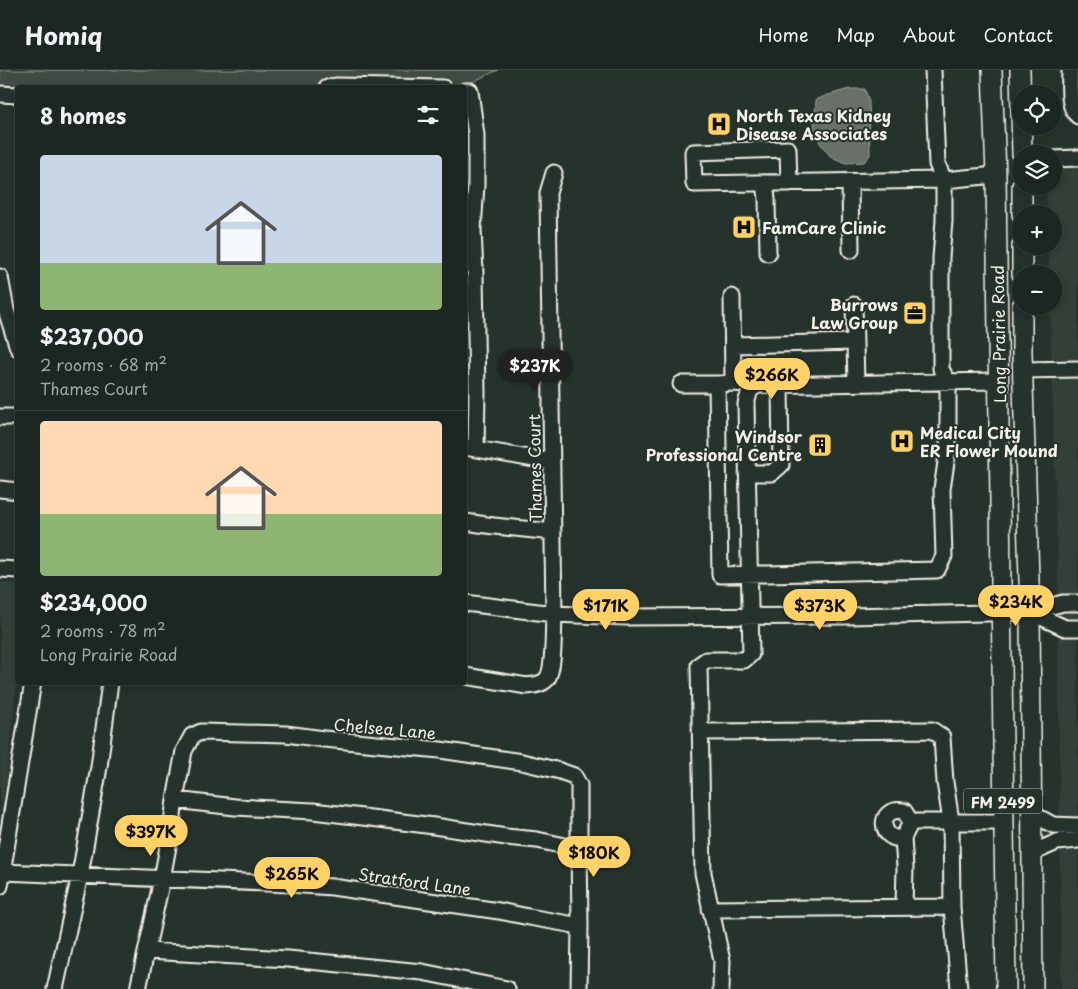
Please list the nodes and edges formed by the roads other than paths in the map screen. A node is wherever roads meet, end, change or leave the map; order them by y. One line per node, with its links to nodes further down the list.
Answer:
1 (933, 70): 14 (street)
2 (992, 70): 13 (main road, Long Prairie Road / FM 2499)
3 (1020, 70): 9 (main road)
4 (1073, 74): 8 (street)
5 (467, 90): 39 (street)
6 (0, 94): 7 (street)
7 (15, 95)
8 (1078, 116)
9 (1022, 145)
10 (1078, 158): 11 (street)
11 (1062, 159)
12 (554, 173): 40 (street, Thames Court)
13 (996, 175): 14 (street); 29 (main road, Long Prairie Road / FM 2499)
14 (944, 180): 15 (street); 30 (street)
15 (850, 182): 17 (street); 18 (street)
16 (765, 183): 17 (street); 17 (street); 19 (street)
17 (789, 183)
18 (851, 250)
19 (768, 253)
20 (0, 277): 24 (street)
21 (732, 297): 26 (street)
22 (854, 305): 25 (street)
23 (1022, 315): 28 (main road, Long Prairie Road / FM 2499)
24 (15, 338)
25 (855, 342): 26 (street); 32 (street)
26 (733, 345): 31 (street)
27 (1078, 369): 28 (street)
28 (1023, 370): 51 (main road, Long Prairie Road / FM 2499)
29 (998, 381): 30 (street); 52 (main road, Long Prairie Road / FM 2499)
30 (948, 382): 32 (street); 48 (street)
31 (733, 383): 34 (street); 36 (street)
32 (856, 383): 35 (street)
33 (681, 384): 34 (street)
34 (717, 384): 48 (street)
35 (780, 384): 36 (street); 41 (street)
36 (758, 385): 41 (street)
37 (0, 417): 38 (street)
38 (15, 417)
39 (470, 448): 40 (street)
40 (552, 462): 45 (street, Thames Court)
41 (747, 473): 48 (street)
42 (0, 490): 43 (street)
43 (15, 491)
44 (467, 522): 45 (street)
45 (552, 532): 53 (street, Thames Court)
46 (0, 569): 47 (street)
47 (15, 570)
48 (749, 574): 54 (street)
49 (467, 603): 53 (street)
50 (1078, 603): 51 (street)
51 (1030, 612): 52 (street); 55 (street); 61 (main road, Long Prairie Road / FM 2499)
52 (1001, 613): 54 (street); 64 (main road, Long Prairie Road / FM 2499)
53 (554, 614): 54 (street); 56 (street, Thames Court)
54 (750, 617): 59 (street)
55 (1078, 628)
56 (467, 676)
57 (32, 685): 66 (street)
58 (110, 685): 71 (street)
59 (701, 732): 62 (street); 76 (street)
60 (175, 800): 69 (street); 69 (street, Chelsea Lane); 73 (street)
61 (1031, 814): 65 (street); 70 (main road, Long Prairie Road / FM 2499)
62 (950, 821): 63 (street); 64 (street); 75 (street)
63 (911, 822): 67 (street); 67 (street)
64 (1004, 822): 85 (main road, Long Prairie Road / FM 2499)
65 (1078, 826)
66 (5, 829): 72 (street)
67 (903, 838): 74 (street)
68 (1078, 840): 70 (street)
69 (579, 849): 77 (street)
70 (1032, 853): 86 (main road, Long Prairie Road / FM 2499)
71 (80, 875): 72 (street, Stratford Lane); 73 (street, Stratford Lane); 79 (street)
72 (2, 879)
73 (162, 879): 77 (street, Stratford Lane); 78 (street)
74 (904, 907): 75 (street); 76 (street)
75 (952, 907): 84 (street)
76 (710, 909): 83 (street)
77 (580, 926): 82 (street)
78 (146, 951): 80 (street); 81 (street)
79 (56, 989)
80 (138, 989)
81 (508, 989)
82 (579, 989)
83 (721, 989)
84 (959, 989)
85 (1006, 989)
86 (1033, 989)

